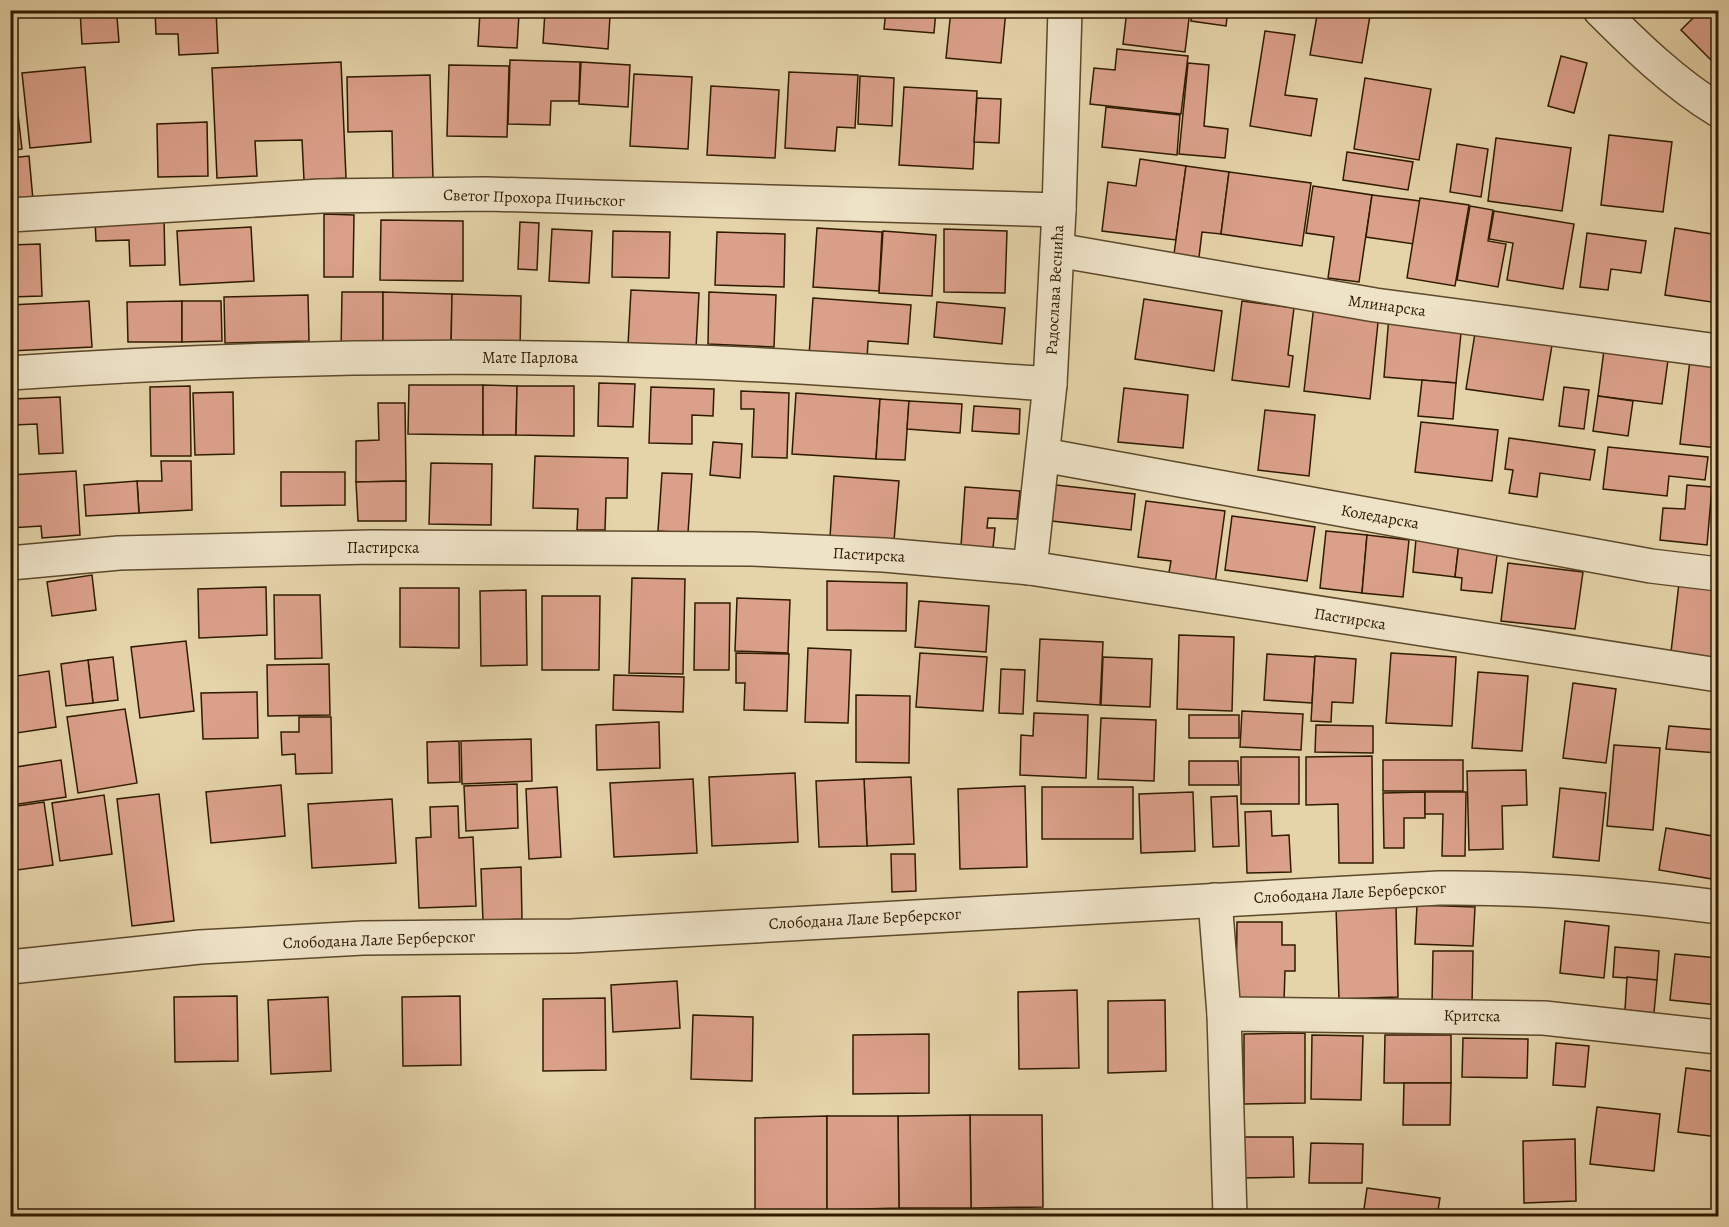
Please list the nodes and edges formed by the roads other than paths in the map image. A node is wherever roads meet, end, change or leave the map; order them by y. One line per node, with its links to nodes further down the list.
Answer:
1 (1065, 10): 4 (street, Радослава Веснића)
2 (1600, 10): 3 (street)
3 (1719, 110)
4 (1059, 210): 5 (street, Светог Прохора Пчињског); 6 (street, Радослава Веснића)
5 (10, 215)
6 (1057, 250): 7 (street, Млинарска); 9 (street, Радослава Веснића)
7 (1719, 351)
8 (10, 373): 9 (street, Мате Парлова)
9 (1050, 384): 10 (street, Радослава Веснића)
10 (1043, 454): 12 (street, Радослава Веснића); 13 (street, Коледарска)
11 (10, 563): 12 (street, Пастирска)
12 (1030, 568): 14 (street, Пастирска)
13 (1719, 574)
14 (1719, 675)
15 (1215, 900): 16 (street, Слободана Лале Берберског); 17 (street, Слободана Лале Берберског); 18 (street)
16 (1719, 907)
17 (10, 967)
18 (1224, 1014): 19 (street, Критска); 20 (street)
19 (1719, 1037)
20 (1230, 1216)

